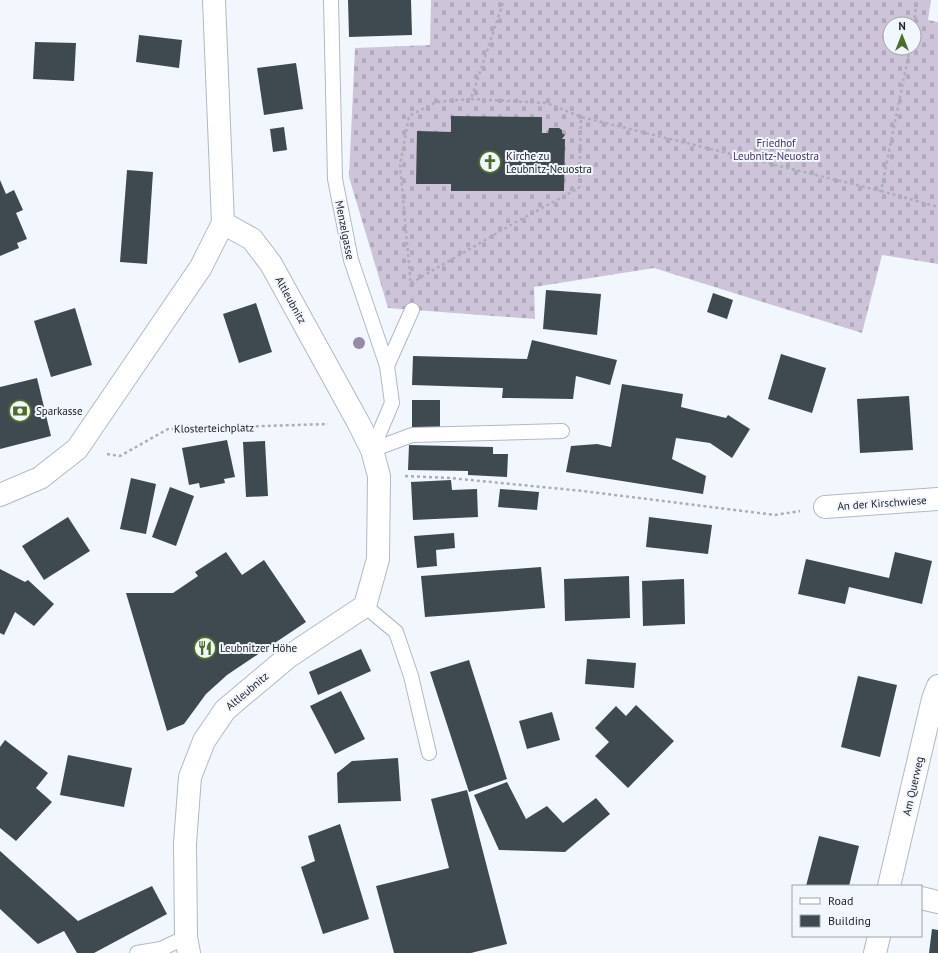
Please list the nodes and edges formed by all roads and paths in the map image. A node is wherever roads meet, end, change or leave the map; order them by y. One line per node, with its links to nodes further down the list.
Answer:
1 (214, 0): 11 (street)
2 (331, 0): 14 (lane, Menzelgasse)
3 (504, 0): 7 (path)
4 (917, 0): 5 (path)
5 (915, 16)
6 (908, 56): 9 (path)
7 (471, 99): 8 (path); 12 (path)
8 (581, 117): 9 (path); 12 (path)
9 (881, 191): 10 (path)
10 (938, 207)
11 (223, 223): 15 (street, Altleubnitz); 17 (street)
12 (411, 283): 13 (path)
13 (412, 310): 14 (lane)
14 (387, 366): 18 (lane, Menzelgasse)
15 (358, 422): 17 (path, Klosterteichplatz); 18 (street, Altleubnitz)
16 (562, 431): 18 (lane)
17 (77, 449): 20 (street)
18 (372, 450): 24 (street, Altleubnitz)
19 (411, 476): 23 (path)
20 (0, 495)
21 (938, 499): 22 (street, An der Kirschwiese)
22 (825, 507)
23 (775, 515)
24 (365, 606): 26 (lane); 31 (street, Altleubnitz)
25 (938, 686): 27 (street, Am Querweg)
26 (430, 754)
27 (889, 885)
28 (922, 898): 29 (street)
29 (938, 902)
30 (878, 937): 33 (street)
31 (188, 945): 32 (lane, Altleubnitz)
32 (137, 953)
33 (875, 953)

